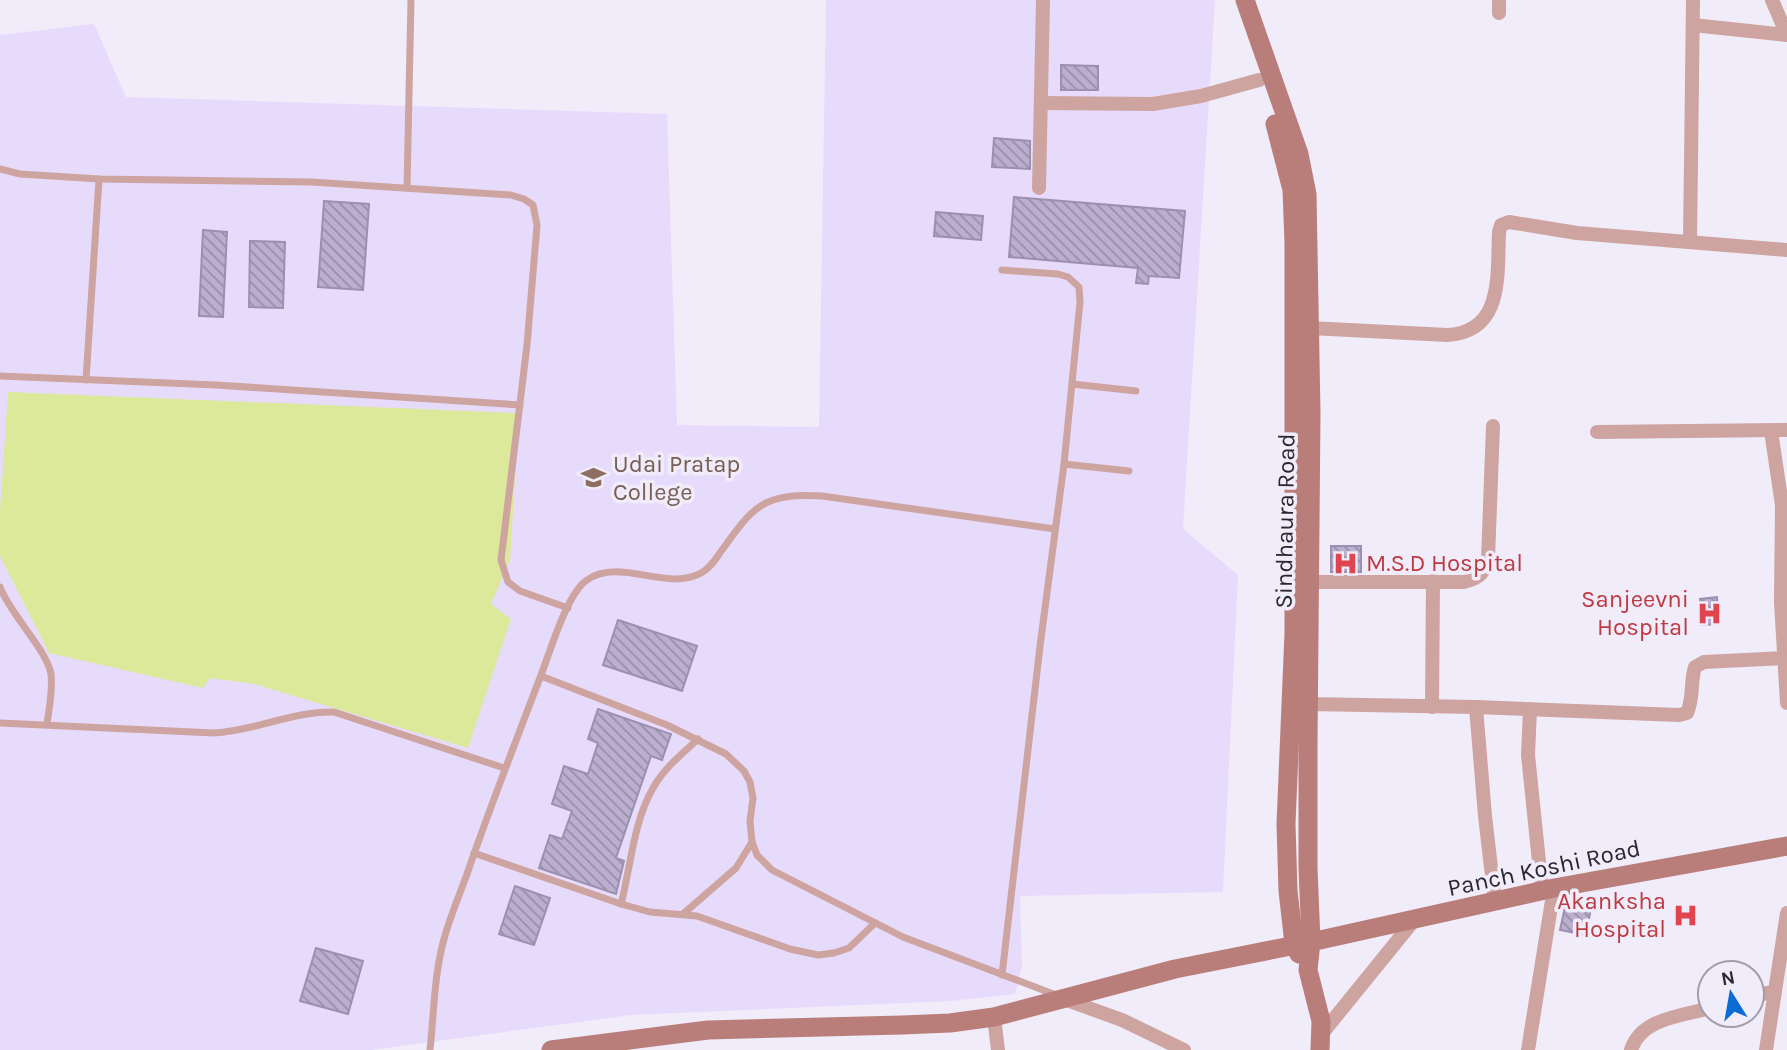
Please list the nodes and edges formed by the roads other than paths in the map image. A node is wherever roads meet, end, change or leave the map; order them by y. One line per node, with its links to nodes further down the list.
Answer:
1 (411, 0): 13 (lane)
2 (1043, 0): 10 (street)
3 (1231, 0): 9 (street)
4 (1245, 0): 18 (street, Sindhaura Road)
5 (1693, 0): 7 (street)
6 (1772, 0): 8 (street)
7 (1693, 25): 8 (street); 15 (street)
8 (1787, 35)
9 (1259, 80): 10 (street); 57 (street)
10 (1041, 103): 14 (street)
11 (0, 169): 12 (lane)
12 (99, 179): 13 (lane); 20 (lane)
13 (407, 188): 23 (lane)
14 (1039, 188)
15 (1690, 241): 16 (street); 18 (street)
16 (1787, 250)
17 (1002, 270): 21 (lane)
18 (1310, 328): 33 (street, Sindhaura Road)
19 (0, 376): 20 (lane)
20 (86, 380): 23 (lane)
21 (1072, 384): 22 (lane); 28 (lane)
22 (1136, 391)
23 (520, 405): 35 (lane)
24 (1493, 426): 32 (street)
25 (1787, 430): 26 (street)
26 (1771, 431): 27 (street); 31 (street)
27 (1597, 432)
28 (1064, 464): 29 (lane); 30 (lane)
29 (1129, 471)
30 (1055, 529): 35 (lane); 58 (lane)
31 (1784, 579): 36 (street)
32 (1433, 581): 33 (street); 40 (street)
33 (1309, 582): 39 (street, Sindhaura Road)
34 (0, 587): 44 (lane)
35 (568, 608): 37 (lane)
36 (1784, 658): 38 (street); 42 (street)
37 (541, 676): 45 (lane); 46 (lane)
38 (1787, 703)
39 (1308, 704): 40 (street); 57 (street, Sindhaura Road)
40 (1432, 707): 41 (street)
41 (1476, 707): 42 (street); 51 (street)
42 (1530, 709): 50 (street)
43 (0, 723): 44 (lane)
44 (47, 724): 46 (lane)
45 (698, 739): 47 (lane); 52 (lane)
46 (504, 768): 49 (lane)
47 (752, 842): 54 (lane); 56 (lane)
48 (1787, 846): 50 (street, Panch Koshi Road)
49 (474, 853): 52 (lane); 66 (lane)
50 (1548, 890): 51 (street, Panch Koshi Road); 70 (street)
51 (1495, 902): 55 (street, Panch Koshi Road)
52 (621, 904): 54 (lane)
53 (1787, 913): 59 (street)
54 (683, 914): 56 (lane)
55 (1415, 919): 57 (street, Panch Koshi Road); 64 (street)
56 (875, 923): 58 (lane)
57 (1302, 943): 61 (street, Panch Koshi Road); 64 (street, Sindhaura Road)
58 (1002, 975): 61 (lane)
59 (1775, 991): 60 (street); 72 (street)
60 (1766, 993)
61 (1063, 998): 63 (street, Panch Koshi Road); 69 (street)
62 (1696, 1012): 71 (street)
63 (994, 1017): 65 (street, Panch Koshi Road); 68 (street)
64 (1320, 1043)
65 (581, 1048): 67 (street, Panch Koshi Road)
66 (430, 1050)
67 (551, 1050)
68 (998, 1050)
69 (1184, 1050)
70 (1528, 1050)
71 (1631, 1050)
72 (1766, 1050)

